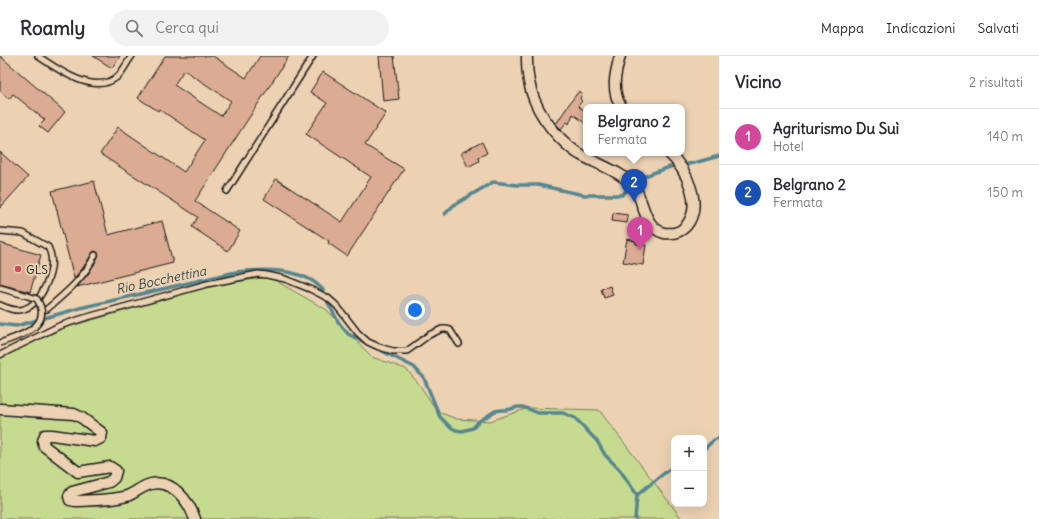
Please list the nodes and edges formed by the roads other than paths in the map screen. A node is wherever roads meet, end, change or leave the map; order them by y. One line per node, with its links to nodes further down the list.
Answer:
1 (38, 56): 2 (lane)
2 (132, 56)
3 (313, 56): 8 (lane)
4 (527, 56): 7 (street)
5 (620, 56): 6 (street)
6 (619, 104)
7 (672, 156)
8 (227, 191)
9 (0, 231): 12 (lane)
10 (95, 255): 13 (lane)
11 (0, 288): 13 (lane, bridge)
12 (0, 305)
13 (42, 310): 14 (lane, bridge)
14 (0, 343)
15 (459, 344): 16 (lane)
16 (0, 355)
17 (0, 409): 18 (street)
18 (195, 519)

